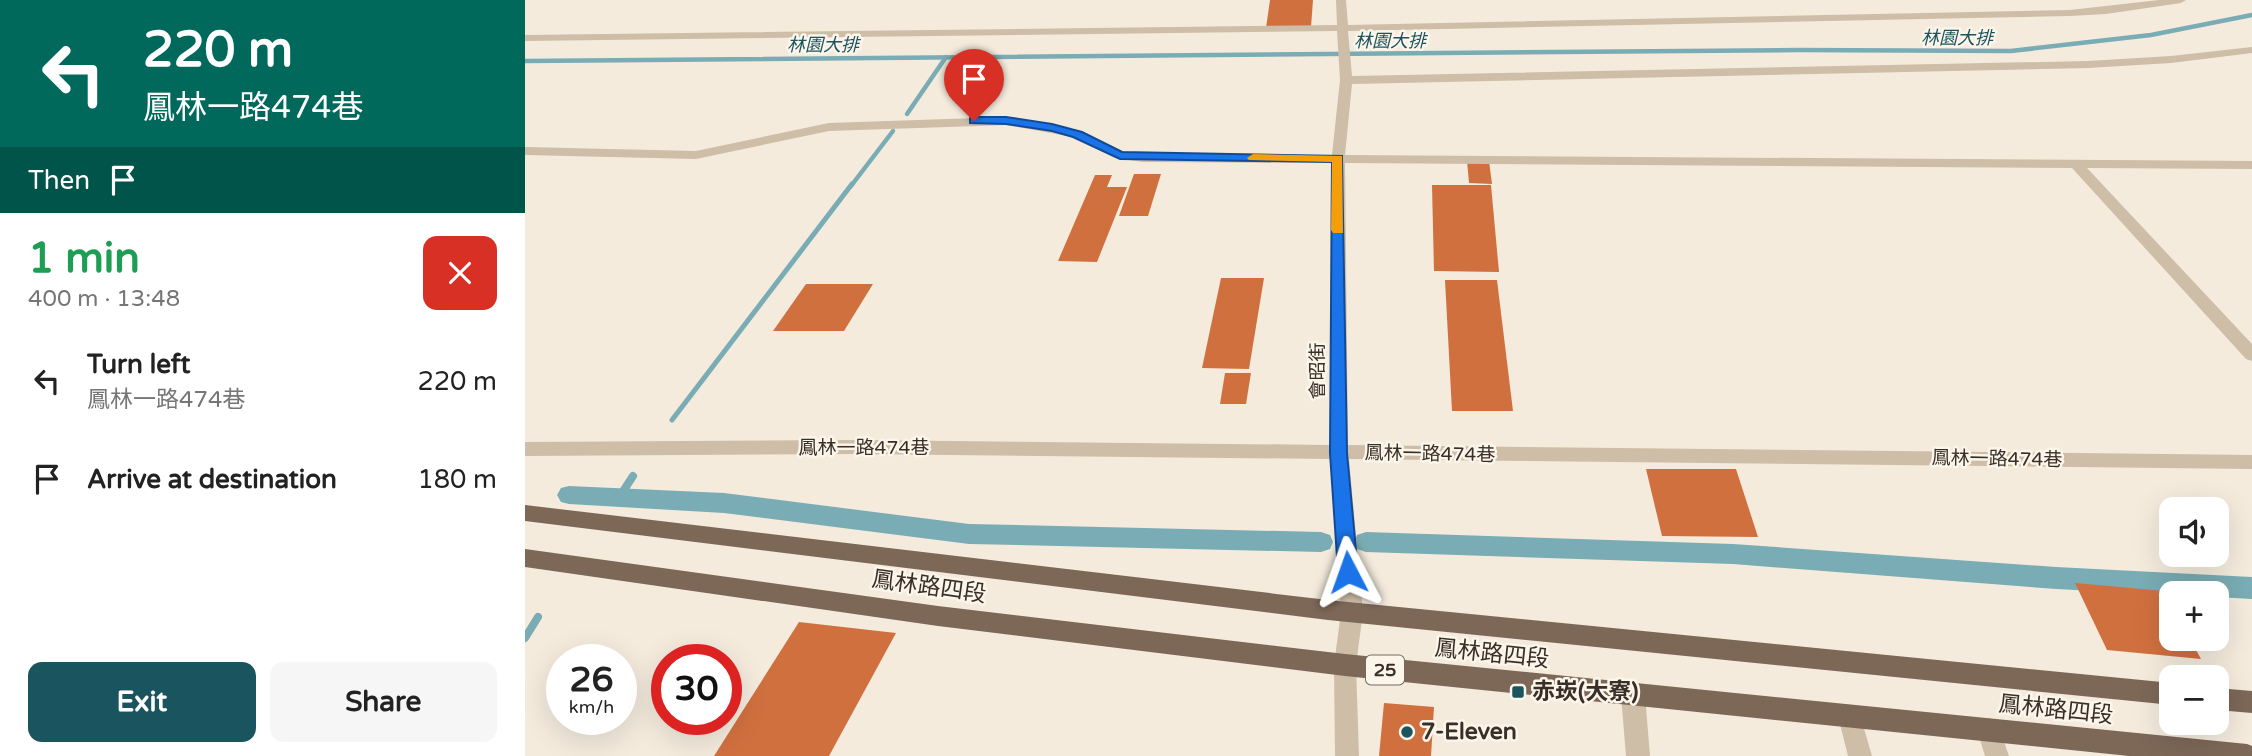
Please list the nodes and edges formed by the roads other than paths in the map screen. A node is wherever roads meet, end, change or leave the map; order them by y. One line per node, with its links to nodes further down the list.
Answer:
1 (1341, 0): 5 (street)
2 (2082, 0): 4 (street)
3 (2181, 0): 4 (street)
4 (2106, 11): 5 (street)
5 (1344, 30): 6 (street); 8 (street, 會昭街)
6 (525, 38)
7 (2252, 50): 8 (street)
8 (1345, 78): 10 (street, 會昭街)
9 (525, 152): 10 (street)
10 (1338, 158): 11 (street); 15 (street, 會昭街)
11 (2077, 165): 12 (street); 13 (street)
12 (2252, 165)
13 (2252, 355)
14 (525, 449): 15 (street, 鳳林一路474巷)
15 (1339, 453): 16 (street, 鳳林一路474巷); 19 (street, 會昭街)
16 (2252, 462)
17 (525, 513): 19 (main road, 鳳林路四段)
18 (525, 558): 20 (main road, 鳳林路四段 / 25)
19 (1352, 612): 20 (street, 會昭街); 21 (main road, 鳳林路四段)
20 (1345, 665): 22 (main road, 鳳林路四段 / 25); 27 (street, 會昭街)
21 (2159, 693)
22 (1633, 695): 25 (main road, 鳳林路四段 / 25); 28 (street)
23 (2229, 700): 24 (main road)
24 (2252, 702)
25 (1850, 716): 26 (main road, 鳳林路四段 / 25); 29 (street)
26 (1989, 730): 30 (street); 31 (main road, 鳳林路四段 / 25)
27 (1347, 756)
28 (1639, 756)
29 (1860, 756)
30 (1997, 756)
31 (2247, 756)

